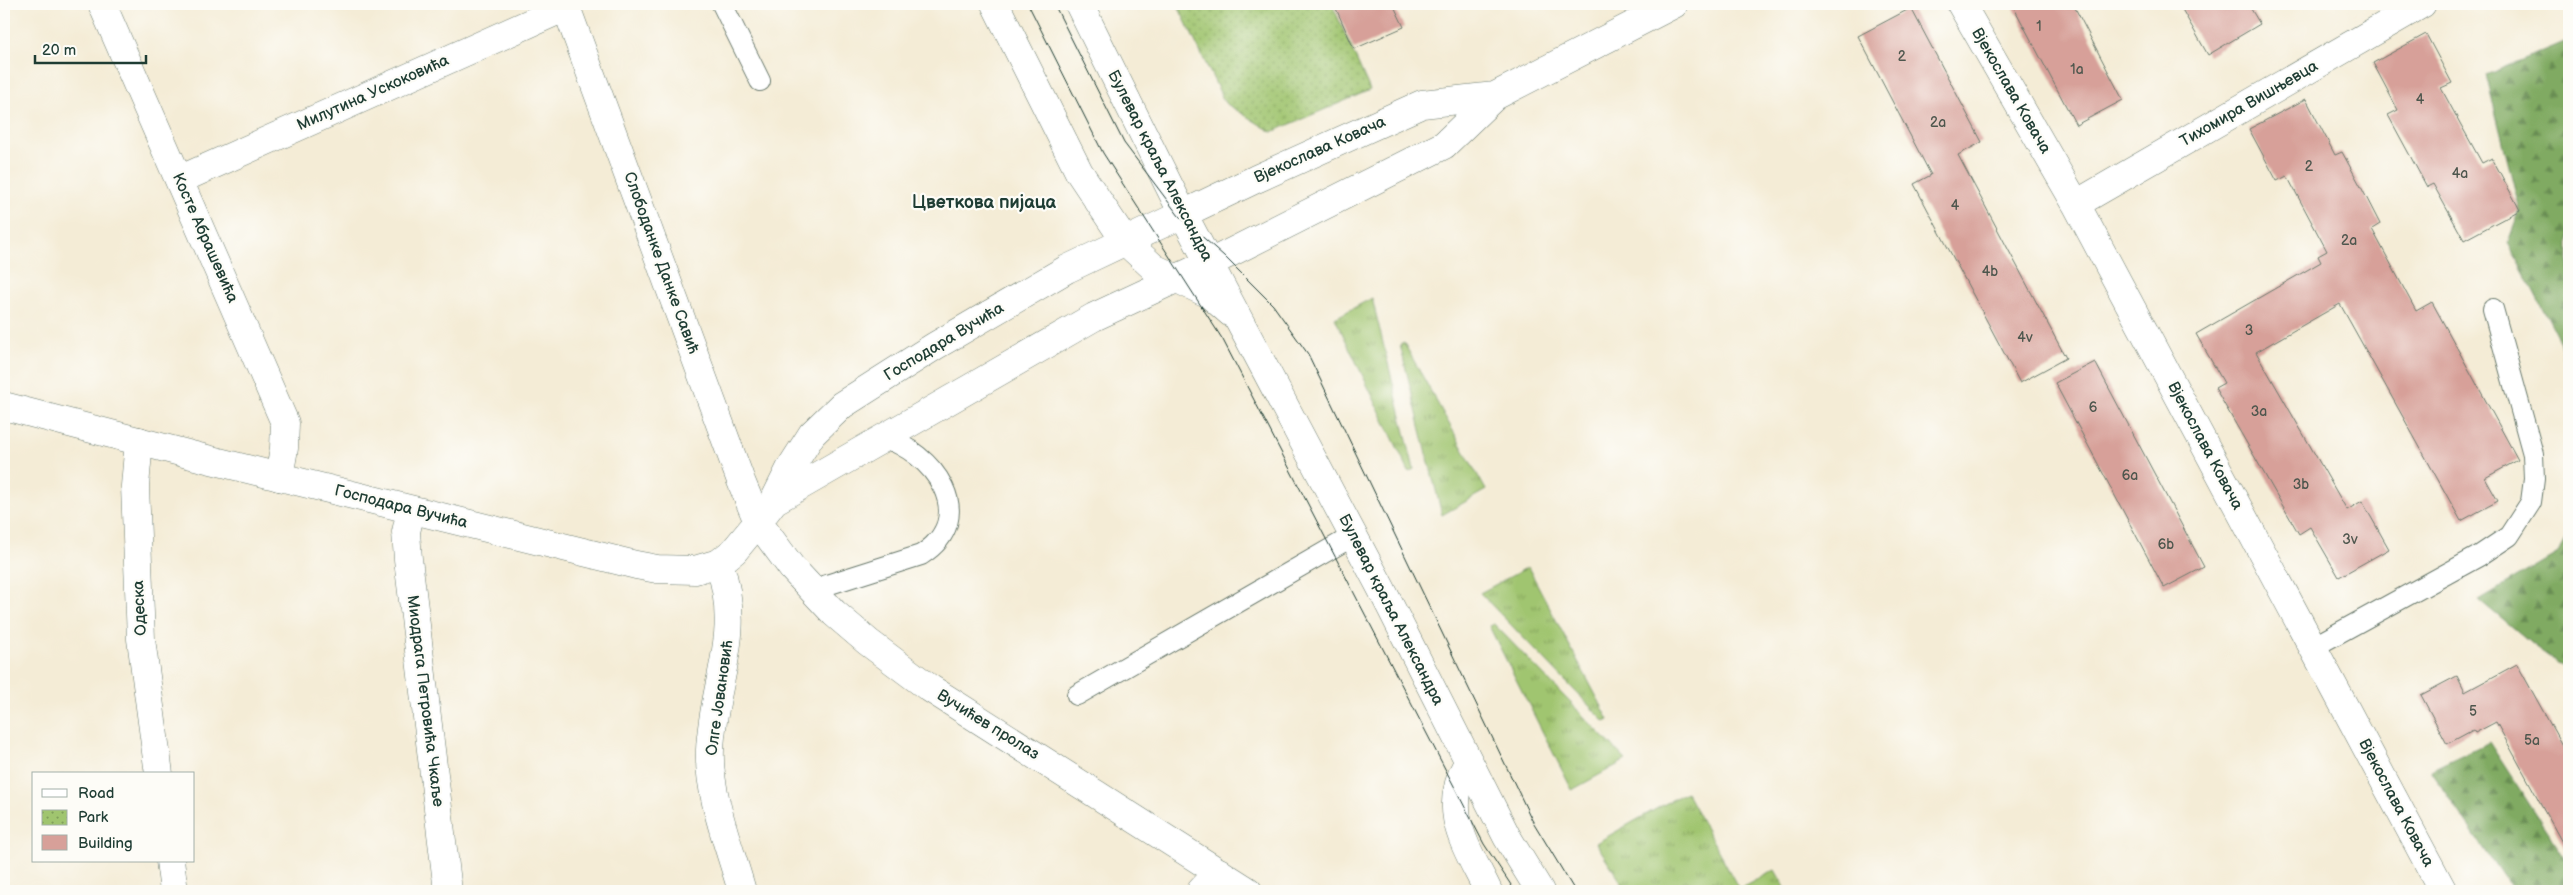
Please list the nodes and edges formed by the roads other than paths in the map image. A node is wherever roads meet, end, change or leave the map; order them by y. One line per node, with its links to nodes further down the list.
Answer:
1 (102, 4): 11 (street, Косте Абрашевића)
2 (722, 4): 9 (lane)
3 (995, 4): 15 (street, Булевар краља Александра)
4 (1078, 4): 13 (street, Булевар краља Александра)
5 (1674, 4): 10 (street, Вјекослава Ковача)
6 (1961, 4): 12 (street, Вјекослава Ковача)
7 (2422, 4): 12 (street, Тихомира Вишњевца)
8 (568, 5): 11 (street, Милутина Ускоковића); 26 (street, Слободанке Данке Савић)
9 (760, 81)
10 (1495, 96): 13 (street, Вјекослава Ковача); 16 (street, Вјекослава Ковача)
11 (179, 180): 23 (street, Косте Абрашевића)
12 (2076, 204): 30 (street, Вјекослава Ковача)
13 (1183, 214): 14 (street, Вјекослава Ковача); 16 (street, Булевар краља Александра)
14 (1152, 229): 15 (street, Господара Вучића)
15 (1125, 241): 17 (street, Булевар краља Александра); 24 (street, Господара Вучића)
16 (1210, 263): 17 (street, Вјекослава Ковача); 19 (street, Булевар краља Александра)
17 (1178, 279): 19 (street, Булевар краља Александра); 21 (street, Господара Вучића)
18 (2493, 309): 30 (lane)
19 (1244, 327): 27 (street, Булевар краља Александра)
20 (4, 406): 22 (street, Господара Вучића)
21 (881, 437): 24 (street, Господара Вучића); 29 (lane)
22 (139, 441): 23 (street, Господара Вучића); 33 (street, Одеска)
23 (279, 477): 25 (street, Господара Вучића)
24 (774, 500): 26 (street, Господара Вучића)
25 (411, 510): 28 (street, Господара Вучића); 37 (street, Миодрага Петровића Чкаље)
26 (758, 522): 28 (street, Господара Вучића); 29 (street, Вучићев пролаз)
27 (1353, 536): 31 (lane); 32 (street, Булевар краља Александра)
28 (719, 563): 38 (street, Олге Јовановић)
29 (812, 590): 35 (street, Вучићев пролаз)
30 (2313, 646): 42 (street, Вјекослава Ковача)
31 (1077, 695)
32 (1468, 762): 40 (street); 41 (street, Булевар краља Александра)
33 (159, 772)
34 (170, 862): 36 (street)
35 (1210, 882): 39 (street, Вучићев пролаз)
36 (174, 891)
37 (448, 891)
38 (742, 891)
39 (1248, 891)
40 (1488, 891)
41 (1540, 891)
42 (2444, 891)

